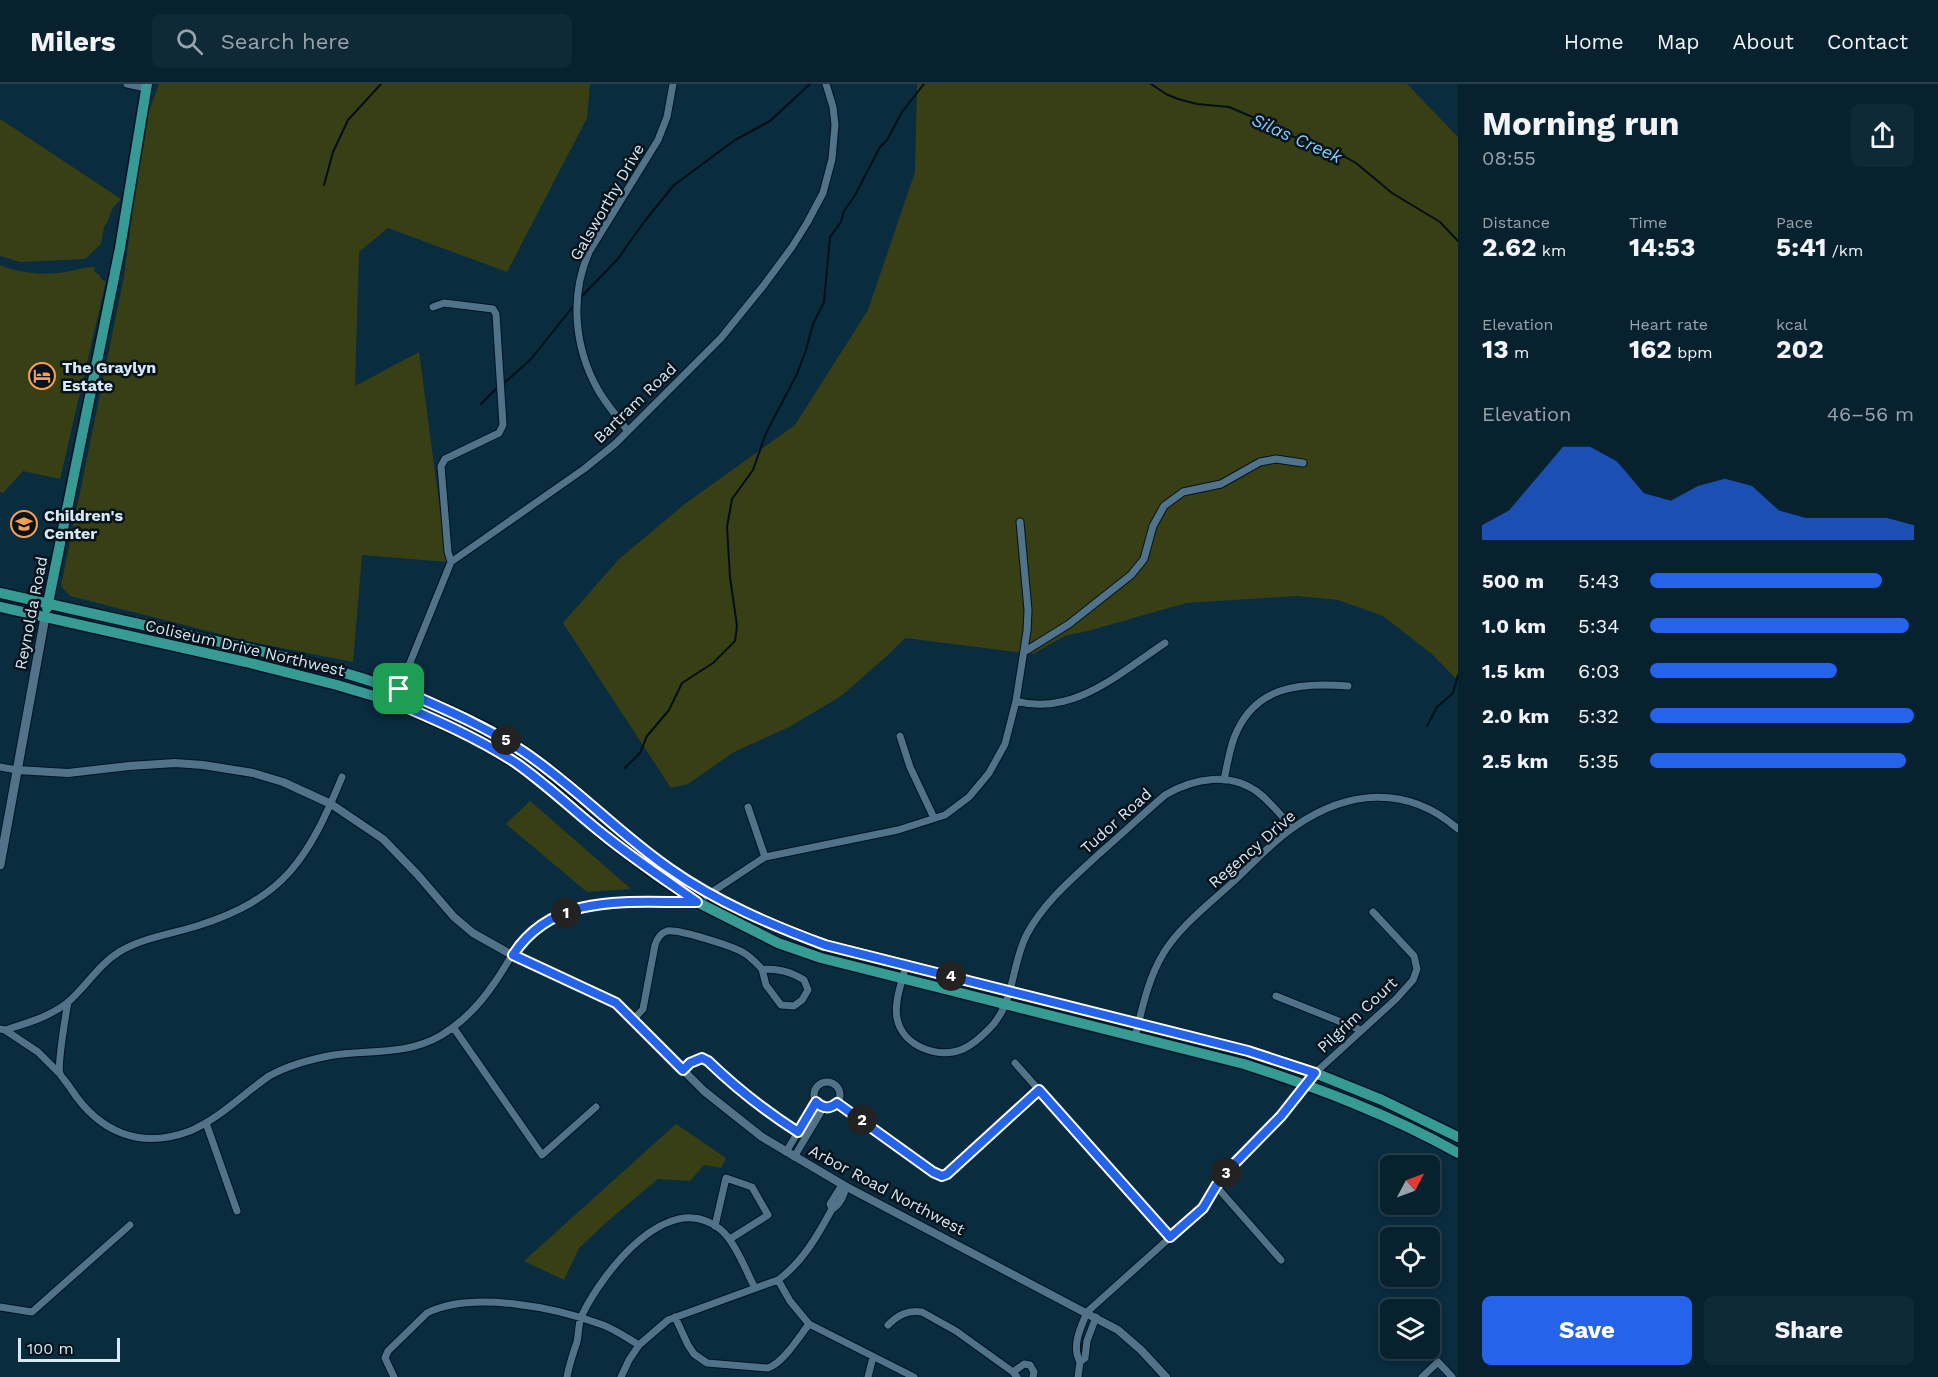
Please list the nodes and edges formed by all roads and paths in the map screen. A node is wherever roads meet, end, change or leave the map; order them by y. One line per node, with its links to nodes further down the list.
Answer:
1 (127, 84): 4 (street)
2 (673, 84): 6 (street, Galsworthy Drive)
3 (826, 84): 6 (street, Bartram Road)
4 (147, 86): 11 (main road, Reynolda Road)
5 (433, 307): 9 (street)
6 (627, 430): 9 (street, Bartram Road)
7 (1303, 463): 15 (street)
8 (1020, 522): 15 (street)
9 (451, 562): 17 (street)
10 (0, 593): 11 (main road, Coliseum Drive Northwest)
11 (48, 604): 13 (main road, Reynolda Road); 17 (main road, Coliseum Drive Northwest)
12 (0, 607): 13 (main road, Coliseum Drive Northwest)
13 (45, 617): 19 (main road, Coliseum Drive Northwest); 22 (main road, Reynolda Road)
14 (1165, 643): 18 (street)
15 (1023, 652): 18 (street)
16 (1348, 686): 24 (street)
17 (399, 689): 19 (street); 32 (main road, Coliseum Drive Northwest)
18 (1016, 701): 27 (street)
19 (394, 702): 33 (main road, Coliseum Drive Northwest)
20 (900, 736): 27 (street)
21 (0, 767): 22 (street, Arbor Road Northwest)
22 (18, 770): 25 (street, Arbor Road Northwest); 31 (main road, Reynolda Road)
23 (342, 777): 25 (street)
24 (1224, 780): 28 (street, Tudor Road); 39 (street, Tudor Road)
25 (331, 804): 35 (street, Arbor Road Northwest); 41 (street)
26 (748, 807): 30 (street)
27 (934, 818): 30 (street)
28 (1292, 828): 29 (street, Regency Drive); 44 (street, Regency Drive)
29 (1458, 829)
30 (765, 857): 32 (street)
31 (0, 865)
32 (709, 894): 33 (street); 36 (main road, Coliseum Drive Northwest)
33 (697, 902): 35 (street); 38 (main road, Coliseum Drive Northwest)
34 (1373, 912): 47 (street, Pilgrim Court)
35 (513, 955): 43 (street, Arbor Road Northwest); 45 (street)
36 (906, 965): 38 (street); 39 (main road, Coliseum Drive Northwest)
37 (762, 969): 37 (street); 43 (street)
38 (903, 978): 42 (main road, Coliseum Drive Northwest); 42 (street)
39 (1009, 991): 42 (street, Tudor Road); 44 (main road, Coliseum Drive Northwest)
40 (1276, 996): 47 (street)
41 (68, 1002): 46 (street); 51 (street)
42 (1006, 1004): 48 (main road, Coliseum Drive Northwest)
43 (634, 1019): 50 (street, Arbor Road Northwest)
44 (1138, 1024): 48 (street, Regency Drive); 52 (main road, Coliseum Drive Northwest)
45 (453, 1027): 57 (street); 59 (street)
46 (3, 1029): 51 (street)
47 (1361, 1030): 52 (street, Pilgrim Court)
48 (1135, 1037): 53 (main road, Coliseum Drive Northwest)
49 (1015, 1063): 54 (street)
50 (683, 1070): 60 (street); 64 (street, Arbor Road Northwest)
51 (59, 1073): 59 (street)
52 (1315, 1073): 53 (street, Pilgrim Court); 62 (main road, Coliseum Drive Northwest)
53 (1306, 1084): 63 (main road, Coliseum Drive Northwest); 66 (street, Pilgrim Court)
54 (1039, 1090): 56 (street); 70 (street)
55 (816, 1102): 56 (street); 58 (street); 60 (street)
56 (837, 1103): 58 (street)
57 (596, 1107)
58 (824, 1107): 61 (street)
59 (206, 1123): 67 (street)
60 (798, 1132): 61 (street); 64 (street)
61 (806, 1137): 64 (street)
62 (1458, 1137)
63 (1458, 1154)
64 (790, 1155): 65 (street, Arbor Road Northwest)
65 (845, 1185): 73 (street); 76 (street, Arbor Road Northwest)
66 (1216, 1186): 70 (street, Pilgrim Court); 72 (street)
67 (237, 1211)
68 (130, 1225): 75 (street)
69 (715, 1226): 71 (street); 71 (street); 79 (street)
70 (1170, 1237): 76 (street, Pilgrim Court)
71 (730, 1239): 74 (street)
72 (1281, 1260)
73 (777, 1280): 74 (street); 80 (street)
74 (755, 1288): 77 (street)
75 (0, 1307)
76 (1087, 1312): 78 (street, Arbor Road Northwest); 82 (street)
77 (675, 1317): 80 (street); 84 (street)
78 (1096, 1317): 83 (street); 95 (street, Arbor Road Northwest)
79 (580, 1318): 84 (street); 88 (street); 89 (street)
80 (809, 1324): 85 (street)
81 (888, 1325): 87 (street)
82 (1079, 1333): 83 (street); 86 (street)
83 (1089, 1336): 86 (street)
84 (639, 1346): 90 (street)
85 (873, 1358): 91 (street); 92 (street)
86 (1080, 1362): 94 (street)
87 (1015, 1374): 93 (street)
88 (394, 1377)
89 (567, 1377)
90 (621, 1377)
91 (868, 1377)
92 (914, 1377)
93 (1033, 1377)
94 (1078, 1377)
95 (1166, 1377)
96 (1422, 1377): 97 (street)
97 (1452, 1377)

